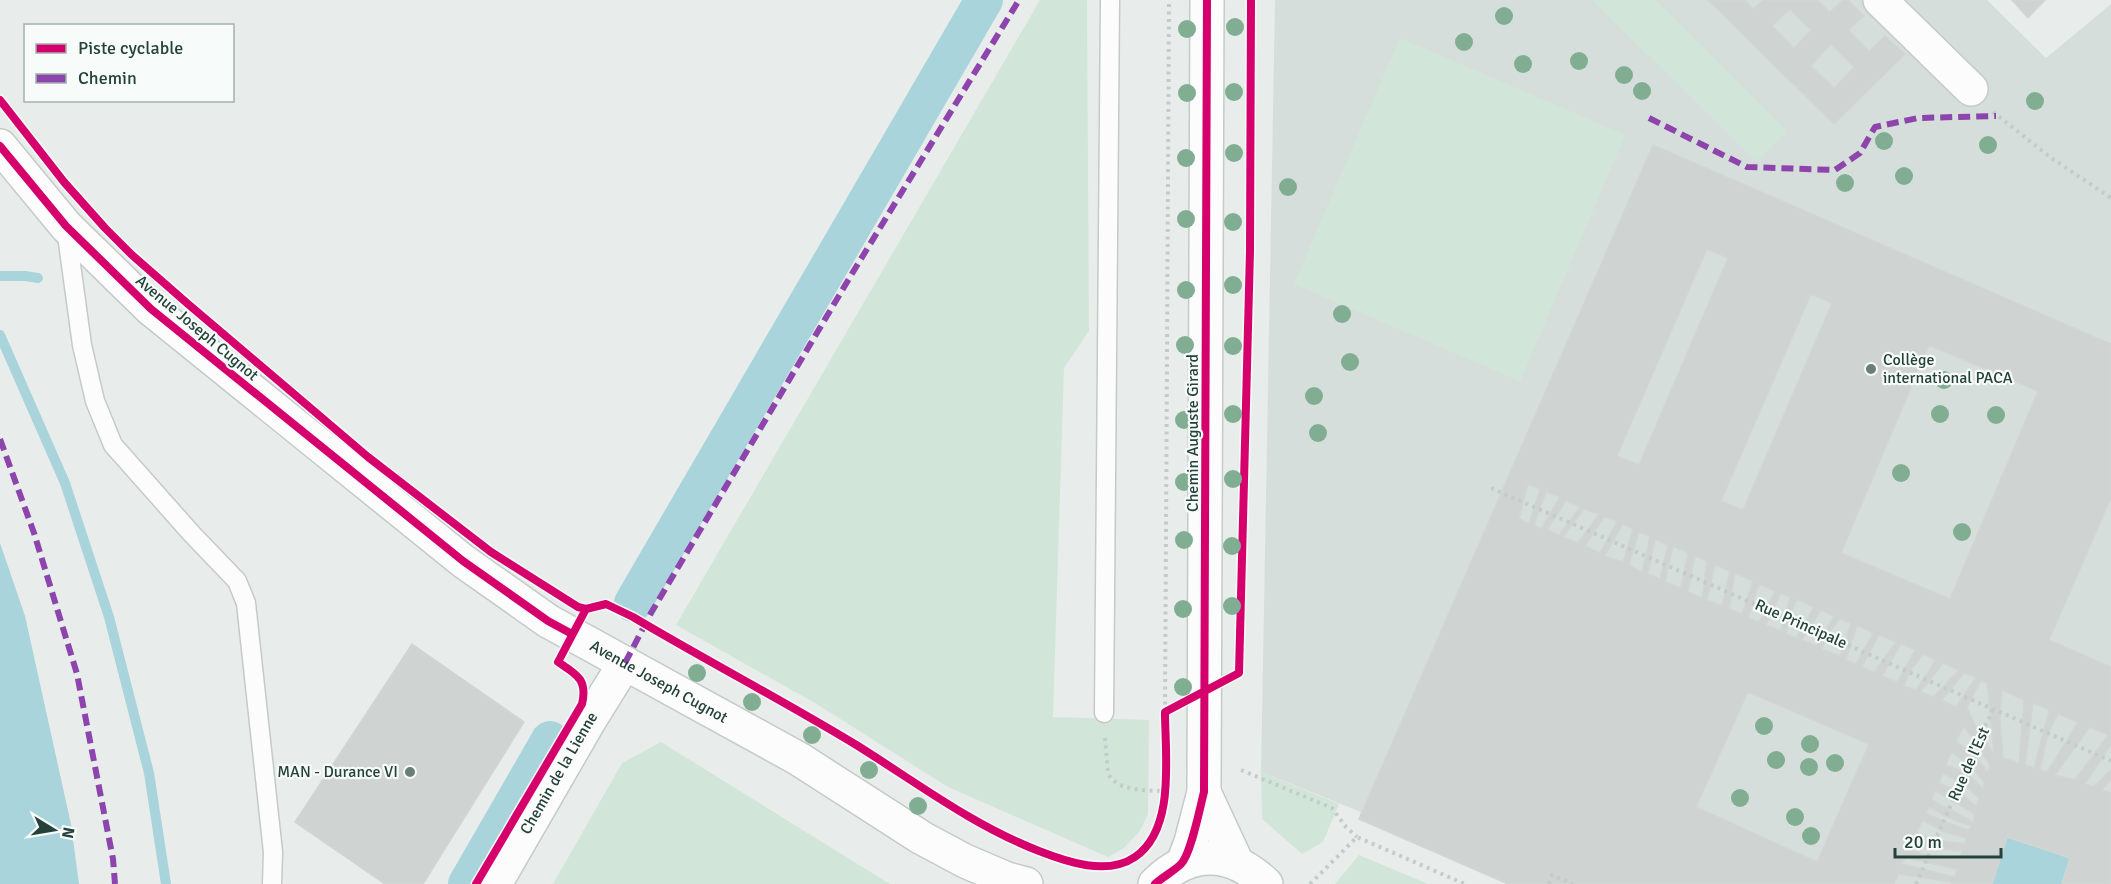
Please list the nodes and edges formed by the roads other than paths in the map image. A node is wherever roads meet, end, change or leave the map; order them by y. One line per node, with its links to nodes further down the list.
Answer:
1 (1110, 0): 8 (lane)
2 (1208, 0): 9 (street, Chemin Auguste Girard)
3 (1880, 0): 4 (street)
4 (1971, 89)
5 (0, 146): 6 (street, Avenue Joseph Cugnot)
6 (66, 226): 7 (street, Avenue Joseph Cugnot); 12 (lane)
7 (625, 663): 13 (street, Chemin de la Lienne); 14 (street, Avenue Joseph Cugnot)
8 (1104, 713)
9 (1204, 792): 10 (street, Chemin Auguste Girard); 11 (street, Chemin Auguste Girard)
10 (1183, 863): 11 (street); 15 (street)
11 (1237, 863): 16 (street)
12 (272, 884)
13 (495, 884)
14 (1026, 884)
15 (1155, 884)
16 (1266, 884)

